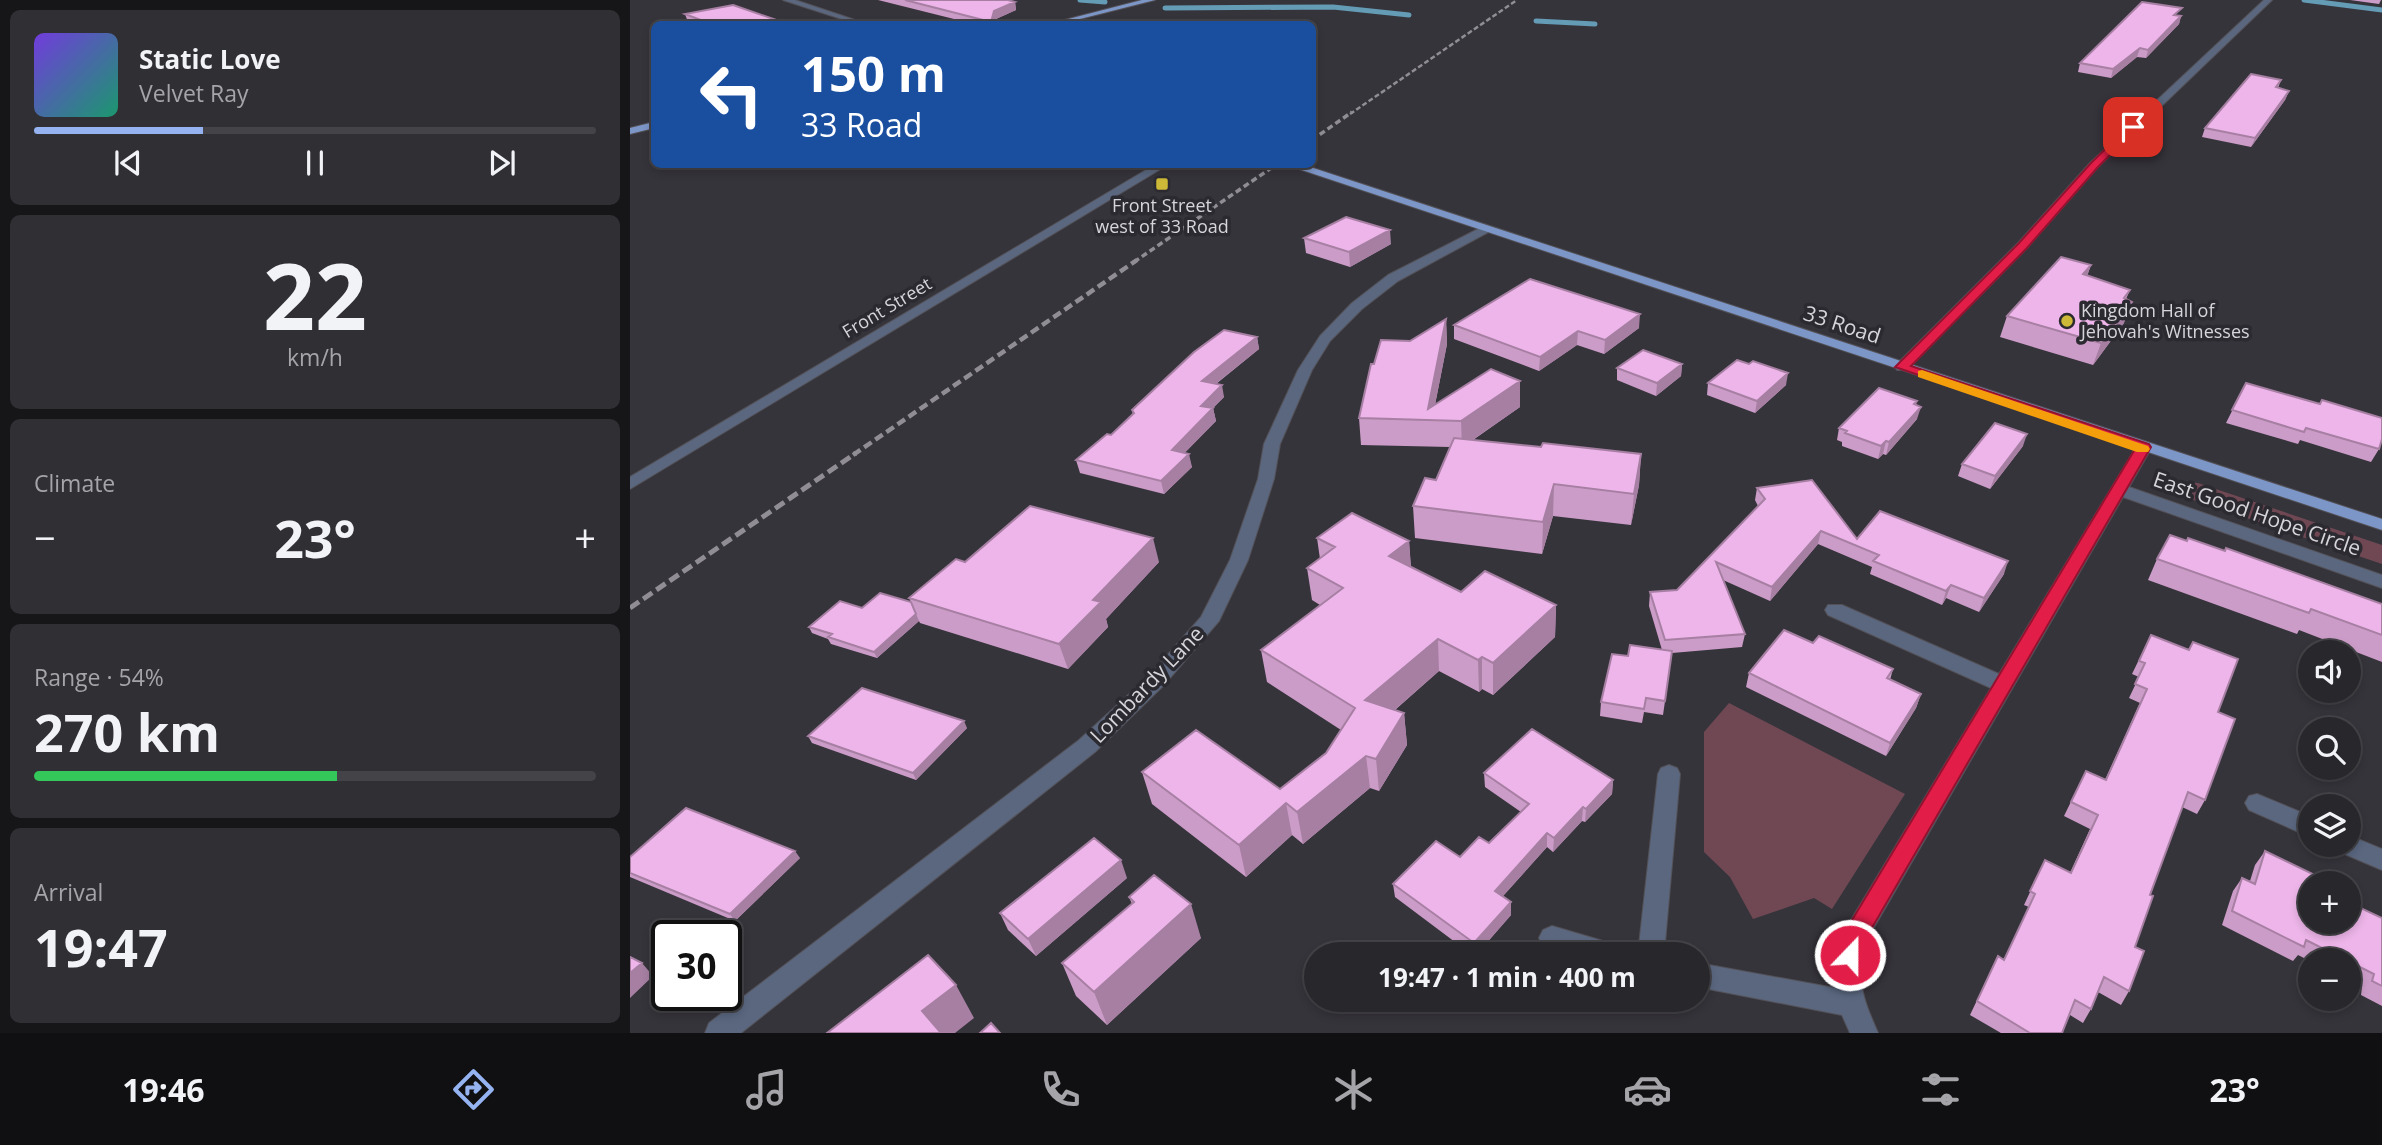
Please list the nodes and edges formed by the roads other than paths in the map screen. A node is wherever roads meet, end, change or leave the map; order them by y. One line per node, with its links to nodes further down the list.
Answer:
1 (787, 0): 4 (street)
2 (1150, 0): 5 (main road)
3 (2268, 0): 11 (street)
4 (854, 21)
5 (1065, 21)
6 (651, 126): 7 (main road)
7 (630, 131)
8 (1157, 168): 13 (street, Front Street)
9 (1301, 168): 10 (main road, 33 Road)
10 (1488, 229): 11 (main road, 33 Road); 29 (street, Lombardy Lane)
11 (1902, 367): 12 (main road, 33 Road)
12 (2144, 447): 14 (street); 15 (main road, 33 Road)
13 (630, 484)
14 (2118, 489): 16 (street, East Good Hope Circle); 18 (street)
15 (2382, 526)
16 (2382, 582)
17 (1835, 610): 18 (street)
18 (2004, 685): 28 (street)
19 (1669, 774): 26 (street)
20 (2257, 803): 21 (street)
21 (2298, 822)
22 (2361, 851): 23 (street)
23 (2382, 860)
24 (1552, 938): 25 (street)
25 (1567, 942)
26 (1652, 942)
27 (1710, 977): 28 (street)
28 (1852, 1004): 30 (street)
29 (719, 1033)
30 (1864, 1033)

